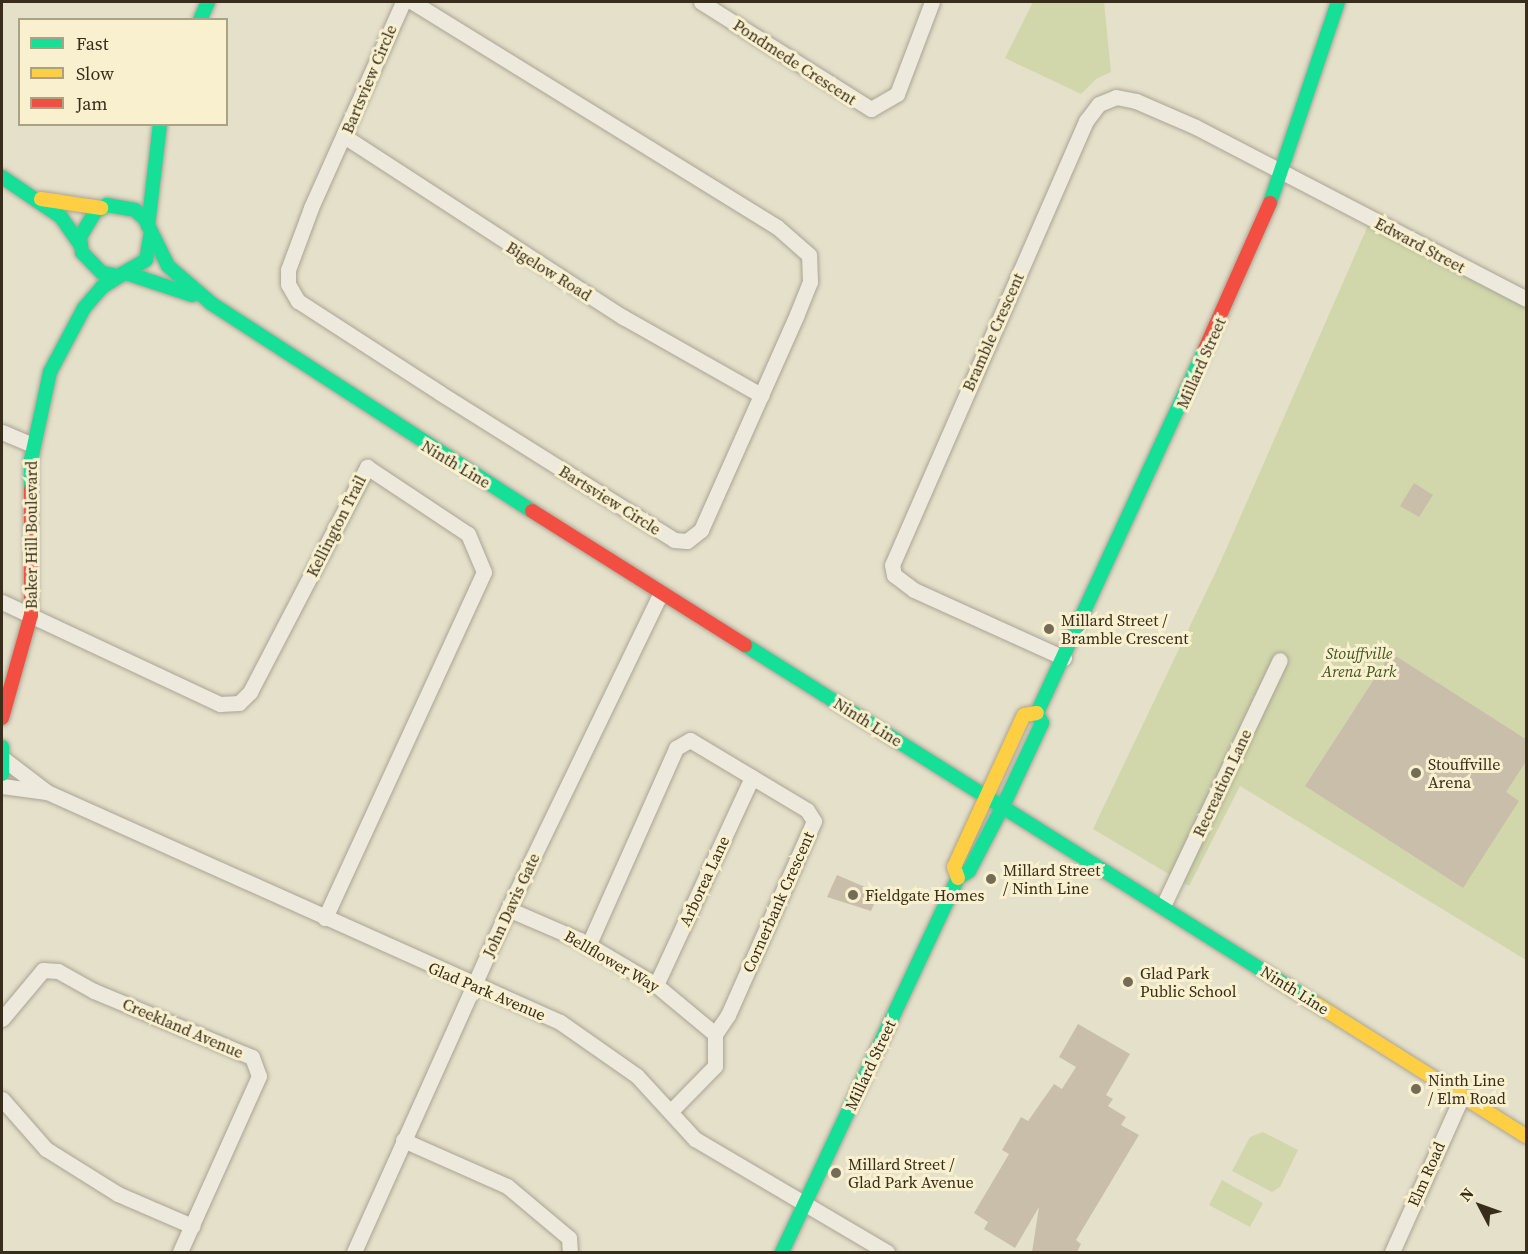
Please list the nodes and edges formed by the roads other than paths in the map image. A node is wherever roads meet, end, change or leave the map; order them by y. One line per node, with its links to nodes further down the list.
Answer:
1 (208, 2): 7 (street)
2 (403, 2): 9 (street, Bartsview Circle)
3 (412, 2): 21 (street, Bartsview Circle)
4 (701, 2): 5 (street, Pondmede Crescent)
5 (933, 2)
6 (1338, 2): 11 (street, Millard Street)
7 (201, 18)
8 (160, 126): 10 (street)
9 (344, 136): 21 (street, Bigelow Road); 21 (street, Bartsview Circle)
10 (153, 169): 14 (street); 15 (street)
11 (1283, 172): 18 (street, Edward Street); 27 (street, Millard Street); 27 (street, Bramble Crescent)
12 (2, 177): 13 (street)
13 (40, 199): 14 (street); 16 (street)
14 (108, 207): 15 (street); 16 (street)
15 (150, 229): 17 (street); 19 (street, Ninth Line)
16 (83, 251): 17 (street); 20 (street, Baker Hill Boulevard)
17 (125, 274): 19 (street, Ninth Line); 20 (street, Baker Hill Boulevard)
18 (1527, 299)
19 (212, 304): 24 (street, Ninth Line)
20 (84, 308): 23 (street, Baker Hill Boulevard)
21 (761, 395)
22 (2, 432): 23 (street)
23 (32, 445): 26 (street, Baker Hill Boulevard)
24 (660, 594): 36 (street, Ninth Line); 40 (street, John Davis Gate)
25 (2, 602): 26 (street)
26 (31, 615): 29 (street, Baker Hill Boulevard); 41 (street, Kellington Trail)
27 (1064, 658): 30 (street, Millard Street)
28 (1280, 660): 39 (street, Recreation Lane)
29 (3, 698): 31 (street, Baker Hill Boulevard)
30 (1037, 713): 36 (street, Millard Street); 37 (street, Millard Street)
31 (2, 718)
32 (3, 760): 35 (street, Glad Park Avenue)
33 (752, 777): 42 (street, Cornerbank Crescent); 43 (street, Arborea Lane); 46 (street, Cornerbank Crescent)
34 (2, 786): 35 (street, Glad Park Avenue)
35 (47, 792): 41 (street, Glad Park Avenue)
36 (988, 797): 37 (street, Ninth Line); 38 (street, Millard Street)
37 (1004, 806): 38 (street, Millard Street); 39 (street, Ninth Line)
38 (958, 878): 52 (street, Millard Street)
39 (1163, 906): 47 (street, Ninth Line)
40 (508, 909): 42 (street, Bellflower Way); 44 (street, John Davis Gate)
41 (325, 918): 44 (street, Glad Park Avenue)
42 (588, 946): 43 (street, Bellflower Way)
43 (657, 985): 46 (street, Bellflower Way)
44 (473, 986): 49 (street, Glad Park Avenue); 51 (street, John Davis Gate)
45 (2, 1019): 53 (street, Creekland Avenue)
46 (715, 1034): 49 (street)
47 (1462, 1096): 50 (street, Ninth Line); 59 (street, Elm Road)
48 (2, 1099): 53 (street)
49 (670, 1112): 52 (street, Glad Park Avenue)
50 (1527, 1136)
51 (403, 1140): 55 (street, John Davis Gate); 56 (street)
52 (805, 1203): 57 (street, Millard Street); 58 (street, Glad Park Avenue)
53 (192, 1226): 54 (street, Creekland Avenue)
54 (180, 1252)
55 (354, 1252)
56 (570, 1252)
57 (782, 1252)
58 (887, 1252)
59 (1392, 1252)

